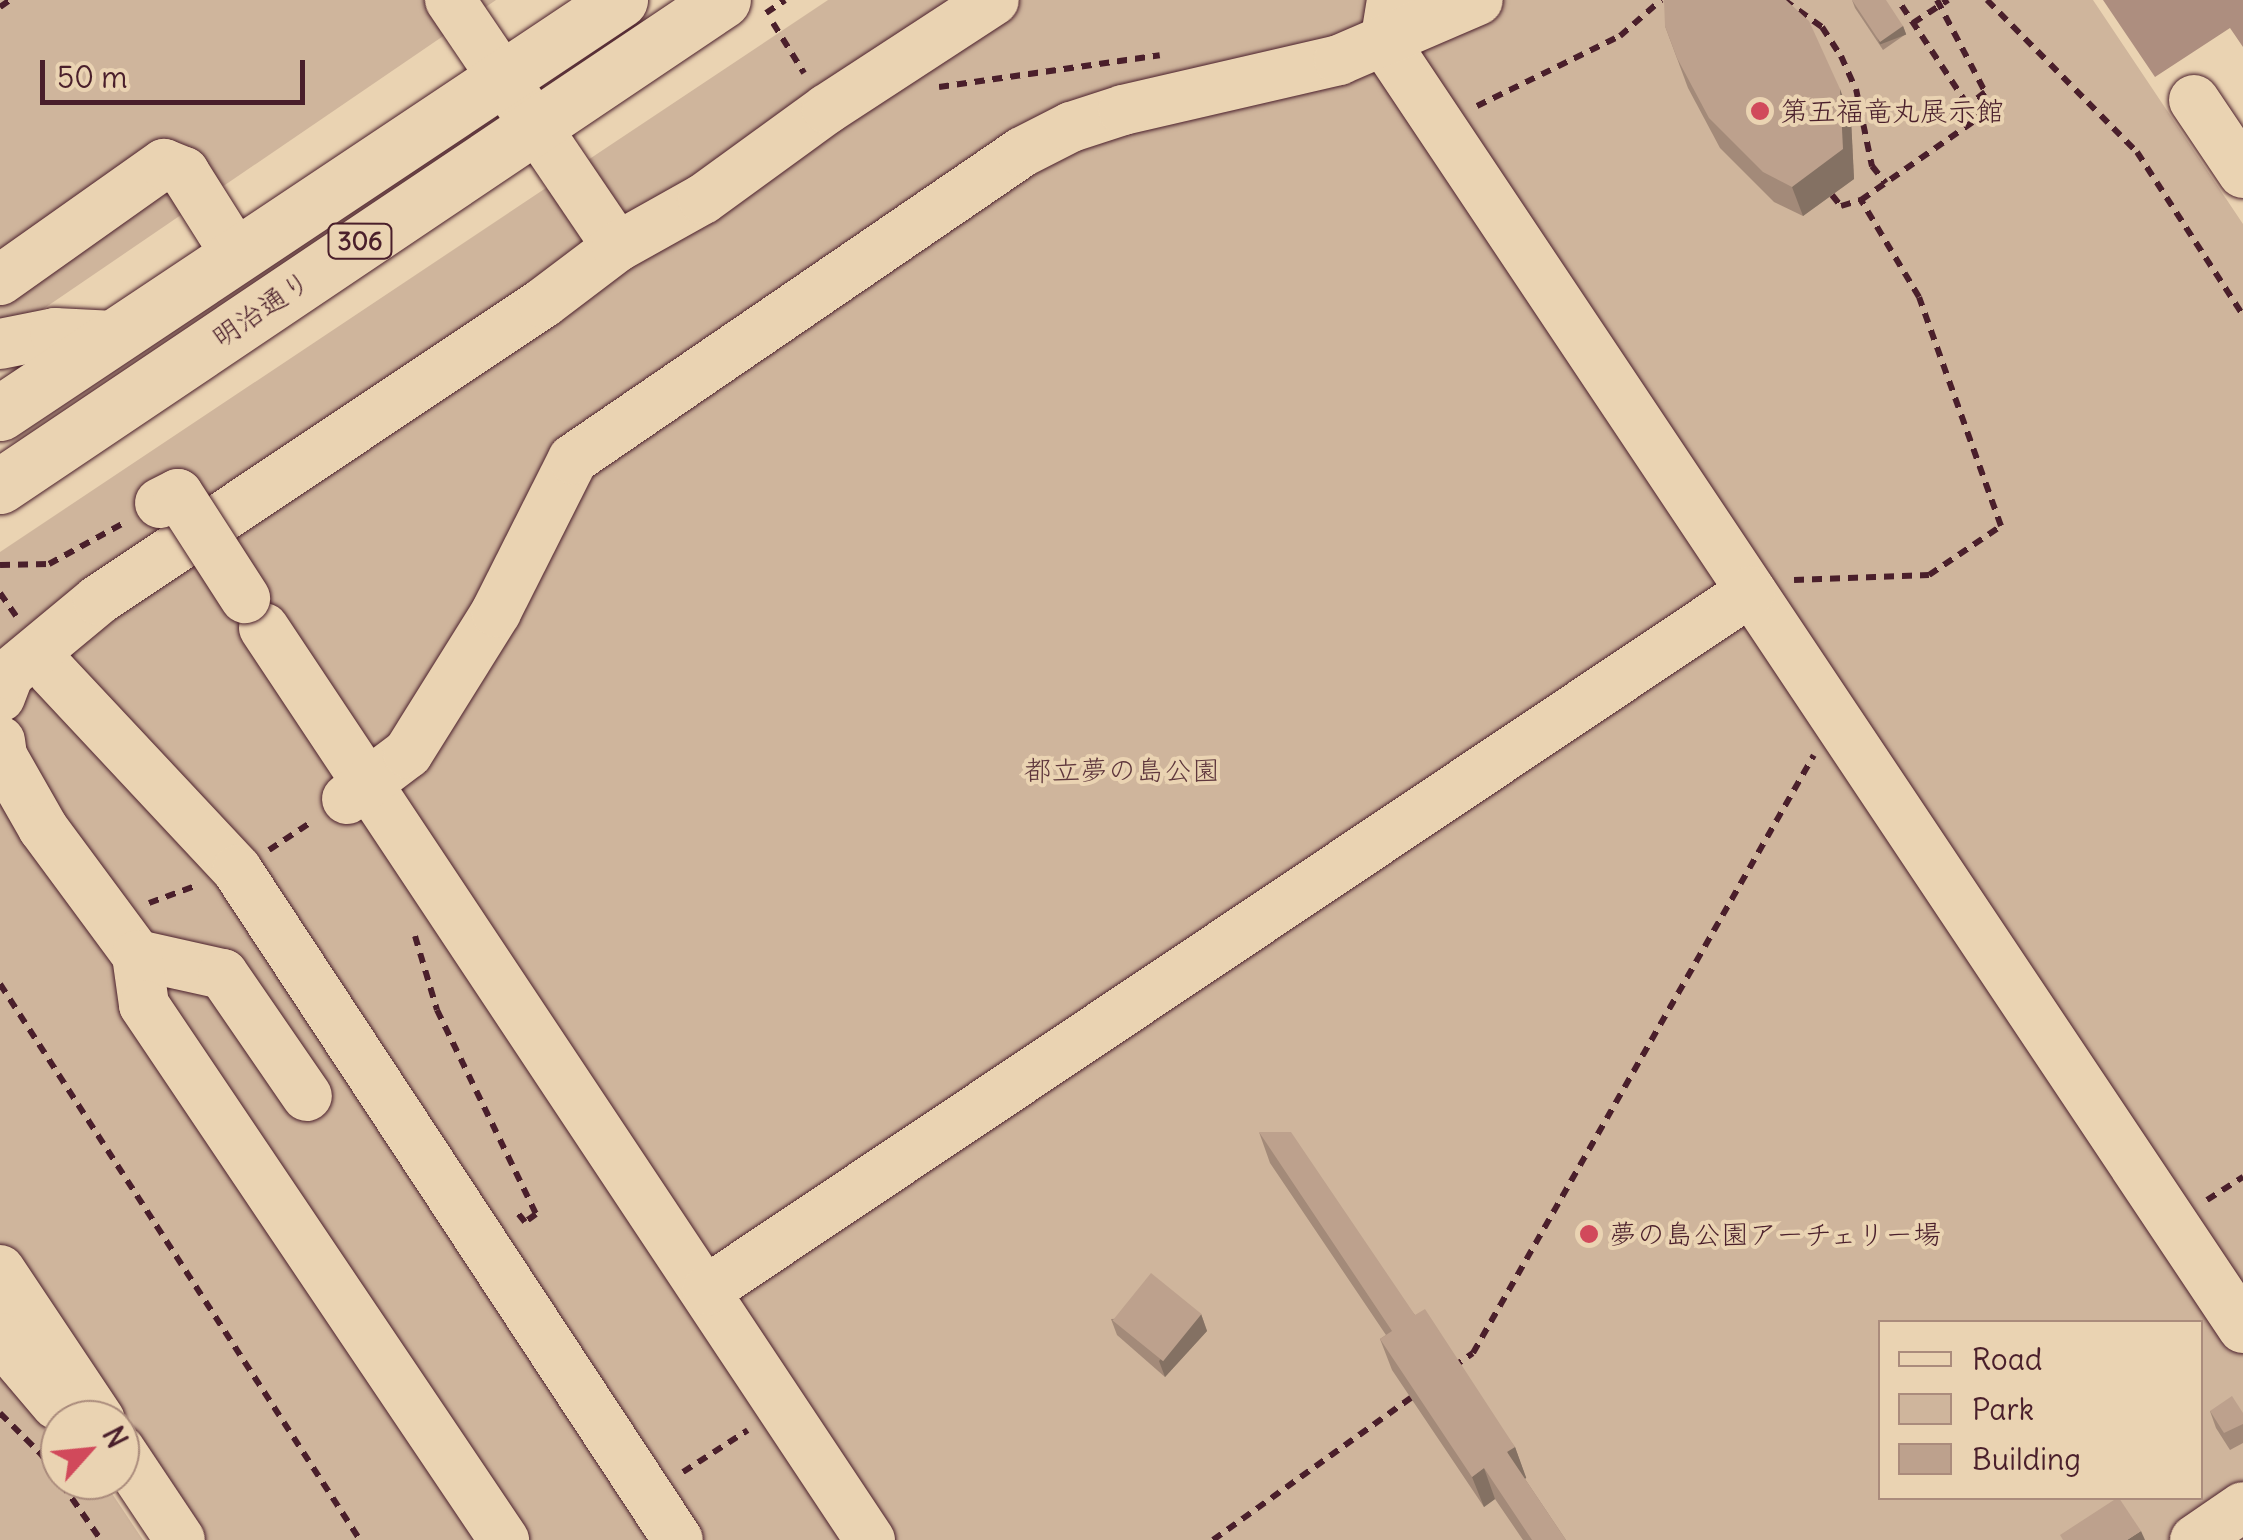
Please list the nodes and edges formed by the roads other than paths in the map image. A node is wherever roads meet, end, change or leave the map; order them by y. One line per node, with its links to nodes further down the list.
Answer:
1 (450, 0): 7 (street)
2 (620, 0): 7 (main road, 明治通り / 306)
3 (722, 0): 9 (main road, 明治通り / 306)
4 (994, 0): 11 (street)
5 (1478, 0): 6 (street)
6 (1388, 21): 19 (street); 23 (street)
7 (504, 79): 9 (street); 12 (main road, 明治通り / 306)
8 (2194, 100): 10 (street)
9 (534, 123): 11 (street); 17 (main road, 明治通り / 306)
10 (2243, 173)
11 (616, 247): 21 (street)
12 (237, 256): 13 (street); 14 (main road, 明治通り / 306)
13 (0, 280)
14 (114, 336): 15 (street); 16 (main road, 明治通り / 306)
15 (0, 344)
16 (0, 413)
17 (0, 486)
18 (160, 503): 23 (street, bridge)
19 (1748, 587): 27 (street); 28 (street)
20 (52, 672): 38 (street)
21 (0, 697)
22 (0, 741): 24 (street)
23 (358, 792): 27 (street)
24 (135, 932): 25 (street); 37 (street)
25 (307, 1096)
26 (0, 1270): 31 (street)
27 (707, 1290): 39 (street)
28 (2243, 1328)
29 (0, 1338): 30 (street)
30 (51, 1400)
31 (87, 1400)
32 (140, 1480): 36 (street)
33 (127, 1500): 35 (street)
34 (2243, 1507): 40 (street)
35 (154, 1540)
36 (180, 1540)
37 (504, 1540)
38 (678, 1540)
39 (870, 1540)
40 (2195, 1540)

